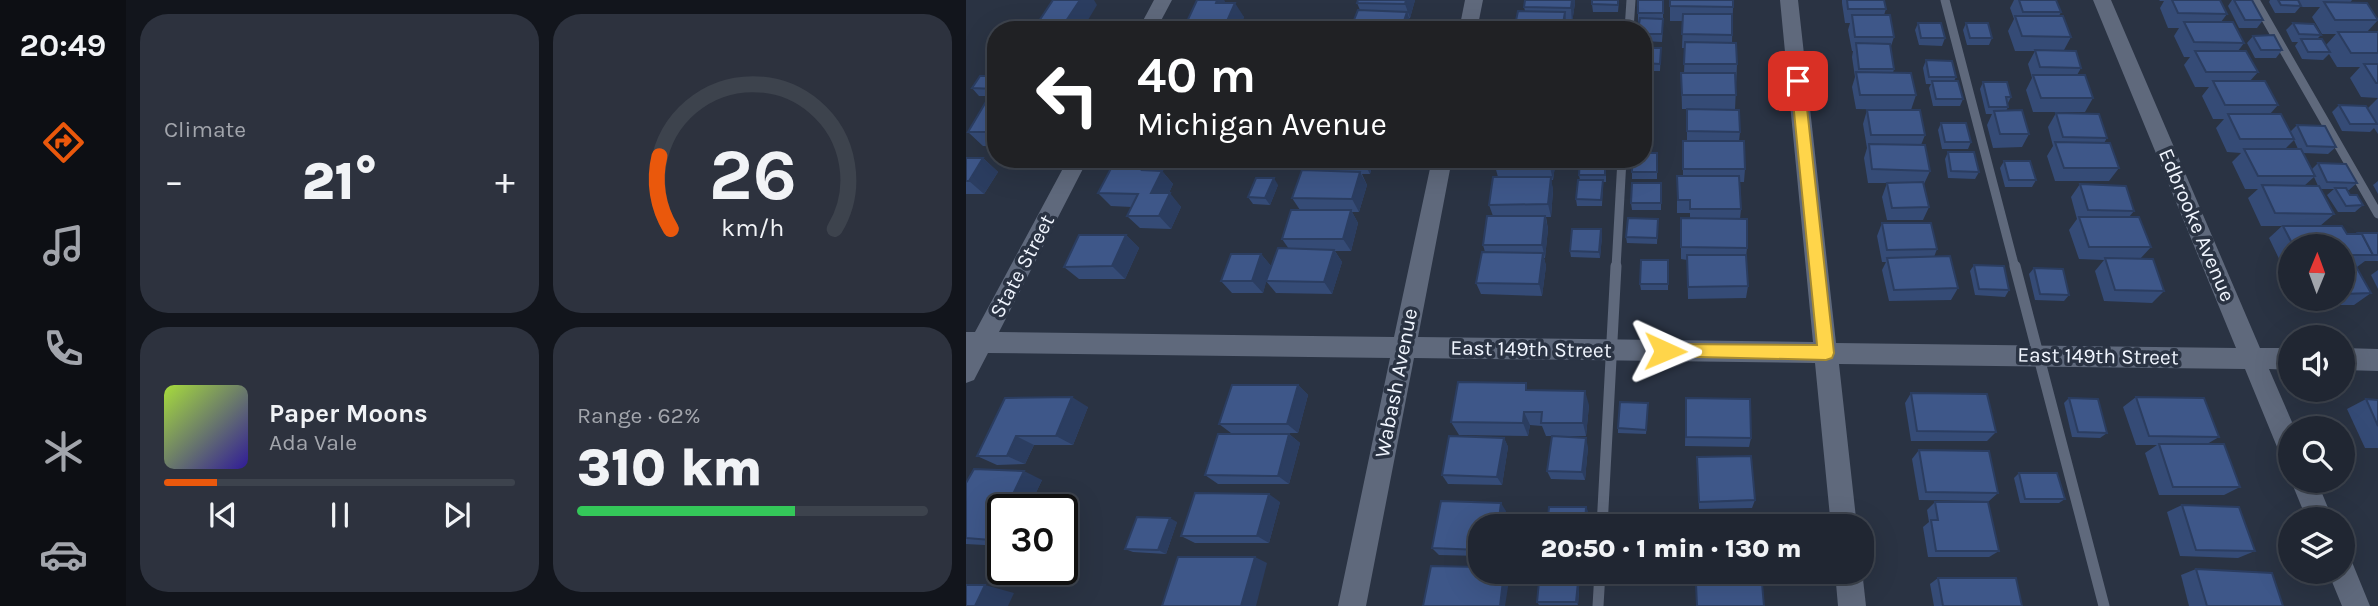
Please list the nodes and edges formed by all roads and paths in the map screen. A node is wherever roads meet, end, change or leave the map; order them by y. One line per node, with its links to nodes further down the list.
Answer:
1 (1163, 0): 8 (street)
2 (1474, 0): 9 (street)
3 (1631, 0): 10 (lane)
4 (1789, 0): 18 (street)
5 (1945, 0): 19 (lane)
6 (2102, 0): 20 (street, Edbrooke Avenue)
7 (2255, 0): 14 (lane)
8 (1152, 21)
9 (1470, 21)
10 (1630, 21)
11 (1074, 168): 15 (street, State Street)
12 (1440, 168): 16 (street, Wabash Avenue)
13 (1622, 168): 17 (lane)
14 (2378, 214)
15 (974, 342): 16 (street, East 149th Street); 24 (street, State Street)
16 (1403, 348): 17 (street, East 149th Street); 31 (street, Wabash Avenue)
17 (1612, 350): 18 (street, East 149th Street); 26 (lane)
18 (1826, 353): 19 (street, East 149th Street); 27 (street)
19 (2038, 356): 20 (street, East 149th Street); 34 (lane)
20 (2252, 358): 21 (street, East 149th Street); 25 (street, Edbrooke Avenue)
21 (2278, 359)
22 (2355, 359): 23 (street)
23 (2378, 360)
24 (966, 372)
25 (2278, 419)
26 (1603, 514)
27 (1843, 514)
28 (1599, 584): 32 (lane)
29 (1850, 584): 33 (street)
30 (2347, 584): 35 (street)
31 (1352, 606)
32 (1598, 606)
33 (1852, 606)
34 (2104, 606)
35 (2356, 606)

